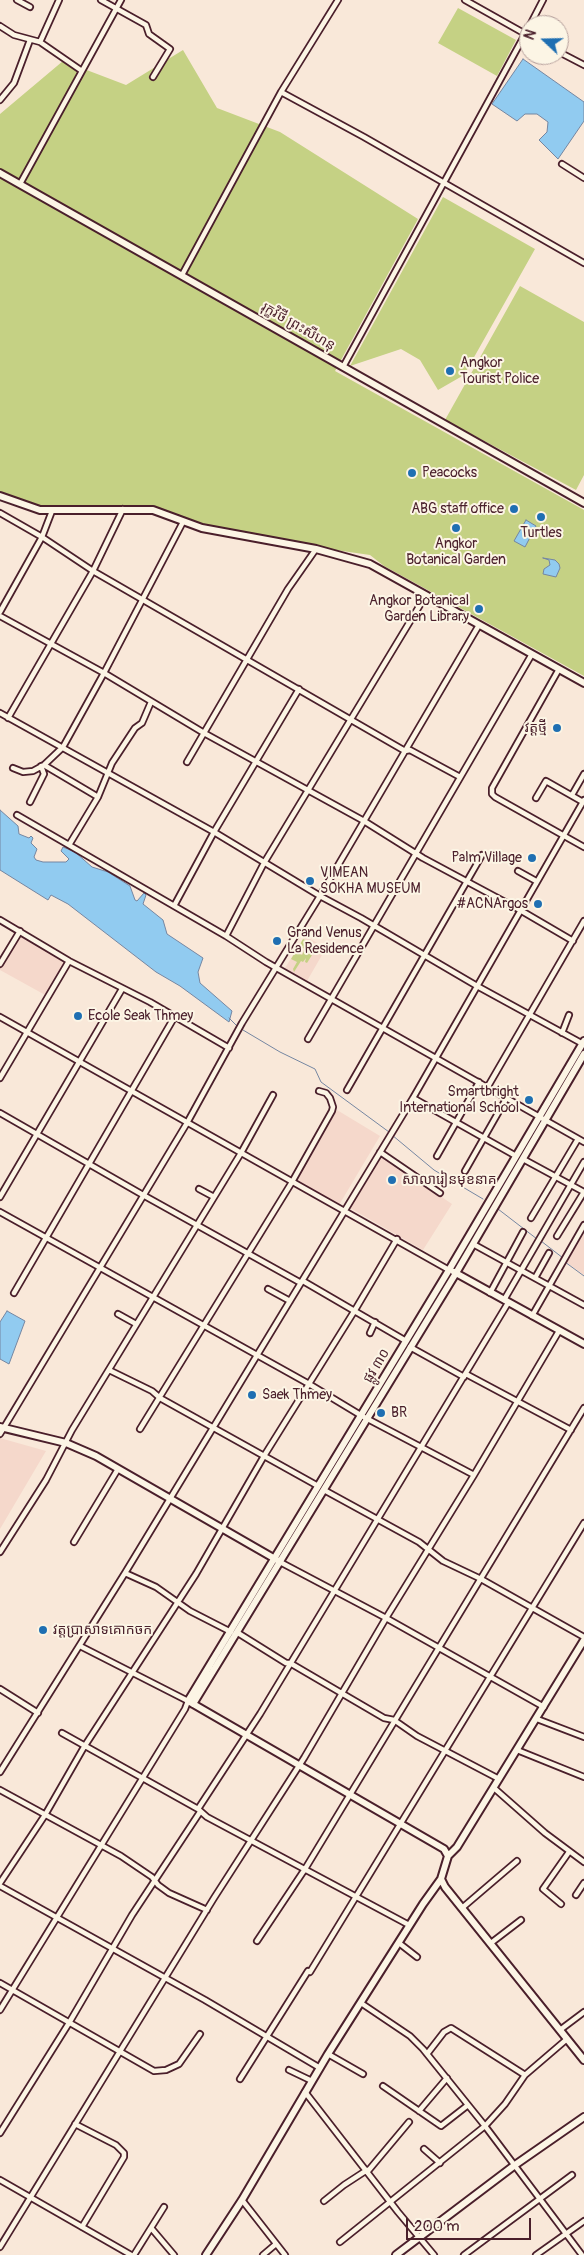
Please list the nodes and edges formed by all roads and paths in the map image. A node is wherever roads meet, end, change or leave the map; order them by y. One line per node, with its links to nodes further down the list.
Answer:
1 (17, 0): 8 (street)
2 (59, 0): 14 (street)
3 (101, 0): 9 (street)
4 (121, 0): 9 (street)
5 (338, 0): 20 (street)
6 (465, 0): 12 (street)
7 (542, 0): 10 (street)
8 (30, 7)
9 (116, 9): 18 (street); 19 (street)
10 (535, 15)
11 (0, 26): 13 (street)
12 (519, 31)
13 (30, 40): 14 (street); 21 (street)
14 (40, 42): 18 (street)
15 (519, 46): 26 (street)
16 (569, 57): 17 (street)
17 (584, 65)
18 (82, 71): 25 (street)
19 (153, 77)
20 (281, 92): 26 (street); 28 (street)
21 (0, 100)
22 (562, 164): 24 (street)
23 (0, 173): 25 (street, រុក្ខវិថី ព្រះសីហនុ)
24 (584, 178)
25 (20, 184): 28 (street, រុក្ខវិថី ព្រះសីហនុ)
26 (443, 184): 27 (street); 29 (street)
27 (584, 262)
28 (182, 276): 29 (street, រុក្ខវិថី ព្រះសីហនុ)
29 (343, 367): 31 (street, រុក្ខវិថី ព្រះសីហនុ)
30 (0, 496): 32 (street)
31 (584, 503)
32 (52, 510): 33 (street); 36 (street)
33 (122, 510): 35 (street); 38 (street)
34 (0, 513): 36 (street)
35 (183, 522): 37 (street); 40 (street)
36 (42, 537): 38 (street); 41 (street)
37 (316, 549): 39 (street); 46 (street)
38 (93, 570): 40 (street); 44 (street)
39 (426, 595): 43 (street); 54 (street)
40 (144, 599): 46 (street); 48 (street)
41 (0, 612)
42 (0, 616): 44 (street)
43 (479, 624): 45 (street); 57 (street)
44 (50, 644): 48 (street); 53 (street)
45 (532, 654): 47 (street); 64 (street)
46 (248, 659): 50 (street); 55 (street)
47 (559, 669): 49 (street); 74 (street)
48 (104, 673): 51 (street); 56 (street)
49 (584, 683)
50 (299, 689): 54 (street); 58 (street)
51 (151, 702): 55 (street); 62 (street)
52 (0, 713): 53 (street)
53 (8, 718): 56 (street)
54 (350, 719): 57 (street); 65 (street)
55 (204, 733): 58 (street); 59 (street)
56 (63, 747): 60 (street); 62 (street)
57 (405, 750): 64 (street); 72 (street)
58 (258, 760): 65 (street); 73 (street)
59 (187, 762)
60 (43, 766): 61 (street); 67 (street); 70 (street)
61 (12, 768)
62 (108, 772): 67 (street); 73 (street)
63 (584, 774): 66 (street)
64 (460, 777): 77 (street)
65 (308, 791): 72 (street); 79 (street)
66 (572, 795): 68 (street); 69 (street)
67 (98, 797): 75 (street)
68 (536, 798)
69 (584, 801): 74 (street)
70 (30, 802)
71 (17, 815): 75 (street)
72 (364, 821): 77 (street); 83 (street)
73 (214, 832): 79 (street); 84 (street)
74 (562, 835): 76 (street); 81 (street)
75 (69, 845): 84 (street)
76 (584, 847)
77 (416, 854): 82 (street); 88 (street)
78 (482, 856): 82 (street)
79 (264, 863): 83 (street); 90 (street)
80 (518, 871): 81 (street)
81 (536, 881): 85 (street)
82 (468, 884): 85 (street); 92 (street)
83 (320, 896): 88 (street); 95 (street)
84 (174, 906): 90 (street)
85 (520, 910): 91 (street); 96 (street)
86 (0, 920): 89 (street)
87 (584, 921): 91 (street)
88 (375, 926): 92 (street); 98 (street)
89 (20, 931): 93 (street); 94 (street)
90 (226, 936): 95 (street)
91 (573, 941): 99 (street)
92 (426, 956): 96 (street); 103 (street)
93 (69, 961): 97 (street); 104 (street)
94 (0, 964)
95 (276, 967): 98 (street); 108 (street)
96 (477, 986): 99 (street); 110 (street)
97 (122, 989): 101 (street); 111 (street)
98 (332, 998): 103 (street); 106 (street)
99 (529, 1015): 105 (street); 114 (street)
100 (569, 1015): 105 (street)
101 (175, 1016): 108 (street); 116 (street)
102 (0, 1017): 104 (street)
103 (382, 1028): 110 (street); 115 (street)
104 (27, 1032): 111 (street); 112 (street)
105 (562, 1032): 107 (street)
106 (308, 1039)
107 (583, 1043): 122 (street, ផ្លូវ ៣០)
108 (230, 1048): 125 (street)
109 (584, 1054): 123 (street, ផ្លូវ ៣០)
110 (436, 1058): 113 (street); 119 (street)
111 (80, 1061): 116 (street); 126 (street)
112 (0, 1078)
113 (479, 1082): 114 (street); 124 (street)
114 (487, 1088): 120 (street)
115 (347, 1090)
116 (132, 1091): 125 (street); 136 (street)
117 (319, 1091): 139 (street)
118 (273, 1095): 131 (street)
119 (414, 1098): 124 (street); 130 (street)
120 (506, 1099): 122 (street); 127 (street)
121 (0, 1112): 126 (street)
122 (539, 1117): 123 (street); 133 (street, ផ្លូវ ៣០)
123 (545, 1121): 128 (street); 134 (street, ផ្លូវ ៣០)
124 (455, 1122): 127 (street); 132 (street)
125 (187, 1123): 131 (street); 144 (street)
126 (37, 1134): 136 (street); 145 (street)
127 (484, 1138): 133 (street); 137 (street)
128 (578, 1139): 129 (street); 138 (street)
129 (584, 1142)
130 (380, 1152): 143 (street); 147 (street)
131 (241, 1153): 139 (street); 146 (street)
132 (437, 1156)
133 (516, 1156): 162 (street, ផ្លូវ ៣០)
134 (523, 1159): 138 (street); 156 (street, ផ្លូវ ៣០)
135 (584, 1162): 140 (street)
136 (89, 1164): 144 (street); 154 (street)
137 (465, 1171)
138 (556, 1177): 140 (street); 149 (street)
139 (292, 1182): 147 (street); 158 (street)
140 (572, 1184): 142 (street); 161 (street)
141 (199, 1189): 146 (street)
142 (584, 1192): 153 (street)
143 (440, 1193)
144 (143, 1195): 150 (street); 160 (street)
145 (0, 1197)
146 (214, 1197): 150 (street)
147 (345, 1210): 155 (street); 164 (street)
148 (0, 1212): 154 (street)
149 (531, 1218)
150 (195, 1225): 158 (street); 169 (street)
151 (584, 1225): 165 (street)
152 (522, 1232): 159 (street)
153 (558, 1236)
154 (46, 1238): 160 (street); 168 (street)
155 (397, 1239): 162 (street); 173 (street)
156 (473, 1244): 159 (street); 162 (street, ផ្លូវ ៣០)
157 (549, 1253): 163 (street)
158 (248, 1254): 164 (street); 178 (street)
159 (506, 1263): 161 (street); 167 (street)
160 (98, 1268): 169 (street); 194 (street)
161 (520, 1271): 163 (street); 171 (street)
162 (452, 1272): 167 (street); 181 (street, ផ្លូវ ៣០); 183 (street, ផ្លូវ ៣០)
163 (535, 1278): 165 (street)
164 (302, 1282): 170 (street); 173 (street)
165 (550, 1287): 172 (street); 175 (street)
166 (268, 1289): 170 (street)
167 (490, 1292): 171 (street)
168 (14, 1294)
169 (152, 1297): 177 (street); 178 (street)
170 (290, 1301): 184 (street)
171 (506, 1301): 175 (street); 186 (street)
172 (584, 1305)
173 (355, 1310): 176 (street); 187 (street)
174 (118, 1314): 177 (street)
175 (532, 1316): 179 (street)
176 (375, 1322): 180 (street); 181 (street)
177 (136, 1324): 185 (street)
178 (204, 1326): 184 (street); 188 (street)
179 (560, 1331): 182 (street); 189 (street)
180 (370, 1333)
181 (406, 1341): 191 (street, ផ្លូវ ៣០)
182 (584, 1344)
183 (410, 1348): 186 (street); 191 (street, ផ្លូវ ៣០)
184 (257, 1355): 187 (street); 192 (street)
185 (108, 1370): 188 (street); 196 (street)
186 (465, 1376): 189 (street); 197 (street)
187 (309, 1384): 191 (street); 198 (street)
188 (160, 1398): 192 (street); 193 (street)
189 (518, 1402): 195 (street); 200 (street)
190 (584, 1408): 195 (street)
191 (365, 1417): 197 (street); 201 (street, ផ្លូវ ៣០)
192 (213, 1427): 198 (street); 202 (street)
193 (140, 1429)
194 (1, 1430): 196 (street)
195 (571, 1430): 213 (street)
196 (66, 1443): 199 (street); 210 (street)
197 (422, 1446): 200 (street); 203 (street)
198 (264, 1456): 201 (street); 205 (street)
199 (118, 1469): 202 (street); 208 (street)
200 (474, 1476): 209 (street)
201 (321, 1488): 203 (street); 211 (street, ផ្លូវ ៣០)
202 (170, 1498): 205 (street); 212 (street)
203 (378, 1519): 209 (street); 214 (street)
204 (584, 1523): 206 (street)
205 (221, 1529): 211 (street); 215 (street)
206 (578, 1532): 207 (street); 216 (street)
207 (584, 1536)
208 (74, 1542)
209 (428, 1549): 213 (street); 217 (street)
210 (0, 1552)
211 (277, 1561): 214 (street); 218 (street, ផ្លូវ ៣០)
212 (125, 1573): 215 (street); 220 (street)
213 (481, 1579): 216 (street); 221 (street)
214 (334, 1590): 217 (street); 222 (street)
215 (178, 1601): 218 (street); 223 (street)
216 (532, 1608): 219 (street); 224 (street)
217 (386, 1618): 221 (street); 226 (street)
218 (234, 1632): 222 (street); 227 (street, ផ្លូវ ៣០)
219 (584, 1638): 228 (street)
220 (80, 1646): 223 (street); 229 (street)
221 (439, 1649): 224 (street); 231 (street)
222 (290, 1663): 226 (street); 233 (street)
223 (131, 1673): 227 (street); 235 (street)
224 (489, 1678): 228 (street); 236 (street)
225 (0, 1689): 229 (street)
226 (342, 1692): 231 (street); 238 (street)
227 (190, 1702): 233 (street); 241 (street)
228 (544, 1707): 230 (street)
229 (38, 1713): 239 (street)
230 (537, 1719): 234 (street); 237 (street)
231 (394, 1720): 236 (street); 245 (street)
232 (62, 1733): 235 (street)
233 (246, 1735): 238 (street); 246 (street)
234 (584, 1737)
235 (84, 1747): 241 (street); 247 (street)
236 (444, 1750): 242 (street); 248 (street)
237 (517, 1750): 240 (street); 242 (street)
238 (298, 1766): 245 (street); 249 (street)
239 (0, 1772)
240 (584, 1777)
241 (142, 1778): 246 (street); 250 (street)
242 (499, 1779): 243 (street)
243 (494, 1788): 251 (street); 253 (street)
244 (0, 1790): 247 (street)
245 (349, 1795): 248 (street); 256 (street)
246 (199, 1810): 249 (street); 257 (street)
247 (45, 1815): 250 (street); 260 (street)
248 (401, 1824): 253 (street); 262 (street)
249 (251, 1839): 256 (street); 265 (street)
250 (101, 1846): 257 (street); 266 (street)
251 (569, 1852): 255 (street); 263 (street)
252 (584, 1854): 255 (street)
253 (448, 1856): 258 (street)
254 (517, 1861): 264 (street)
255 (583, 1862)
256 (304, 1869): 262 (street); 269 (street)
257 (155, 1879): 265 (street); 272 (street)
258 (441, 1879): 264 (street); 268 (street)
259 (584, 1883): 261 (street)
260 (0, 1885): 266 (street)
261 (576, 1895)
262 (355, 1896): 268 (street); 283 (street)
263 (561, 1904)
264 (462, 1908): 271 (street)
265 (207, 1910): 274 (street)
266 (57, 1917): 272 (street); 276 (street)
267 (521, 1920): 271 (street)
268 (409, 1925): 270 (street)
269 (257, 1941)
270 (399, 1943): 273 (street); 277 (street)
271 (491, 1944): 281 (street)
272 (112, 1949): 274 (street); 280 (street)
273 (417, 1957)
274 (164, 1978): 283 (street); 285 (street)
275 (0, 1983): 276 (street)
276 (12, 1990): 278 (street); 280 (street)
277 (361, 2003): 286 (street); 287 (street)
278 (0, 2010)
279 (584, 2012): 281 (street)
280 (69, 2023): 285 (street); 304 (street)
281 (560, 2030): 284 (street)
282 (200, 2034): 285 (street)
283 (267, 2037): 289 (street); 294 (street)
284 (566, 2039): 288 (street); 292 (street)
285 (120, 2052): 302 (street)
286 (328, 2054): 289 (street); 291 (street)
287 (427, 2054): 292 (street); 293 (street)
288 (584, 2060)
289 (320, 2068): 295 (street)
290 (289, 2070): 295 (street)
291 (363, 2074)
292 (525, 2075): 303 (street)
293 (447, 2078): 298 (street); 299 (street)
294 (240, 2079)
295 (312, 2081): 297 (street)
296 (383, 2086): 299 (street)
297 (306, 2092): 308 (street); 313 (street)
298 (468, 2105): 299 (street); 303 (street)
299 (419, 2110)
300 (584, 2117): 307 (street)
301 (408, 2122): 308 (street)
302 (75, 2124): 311 (street); 318 (street)
303 (485, 2126): 306 (street); 307 (street)
304 (0, 2133)
305 (424, 2149): 306 (street)
306 (440, 2163): 315 (street)
307 (515, 2165): 312 (street); 321 (street)
308 (367, 2170): 314 (street); 315 (street)
309 (572, 2175): 312 (street)
310 (0, 2180): 311 (street)
311 (30, 2197): 318 (street); 324 (street)
312 (540, 2199): 320 (street); 332 (street)
313 (242, 2200): 323 (street); 327 (street)
314 (324, 2201)
315 (391, 2203): 321 (street); 322 (street)
316 (164, 2207): 319 (street)
317 (584, 2221): 320 (street)
318 (82, 2227): 325 (street)
319 (152, 2229): 325 (street); 326 (street)
320 (566, 2234): 333 (street); 334 (street)
321 (419, 2237): 330 (street); 331 (street)
322 (340, 2242)
323 (276, 2244): 328 (street); 329 (street)
324 (0, 2247)
325 (133, 2255)
326 (174, 2255)
327 (206, 2255)
328 (263, 2255)
329 (285, 2255)
330 (396, 2255)
331 (434, 2255)
332 (464, 2255)
333 (536, 2255)
334 (582, 2255)

